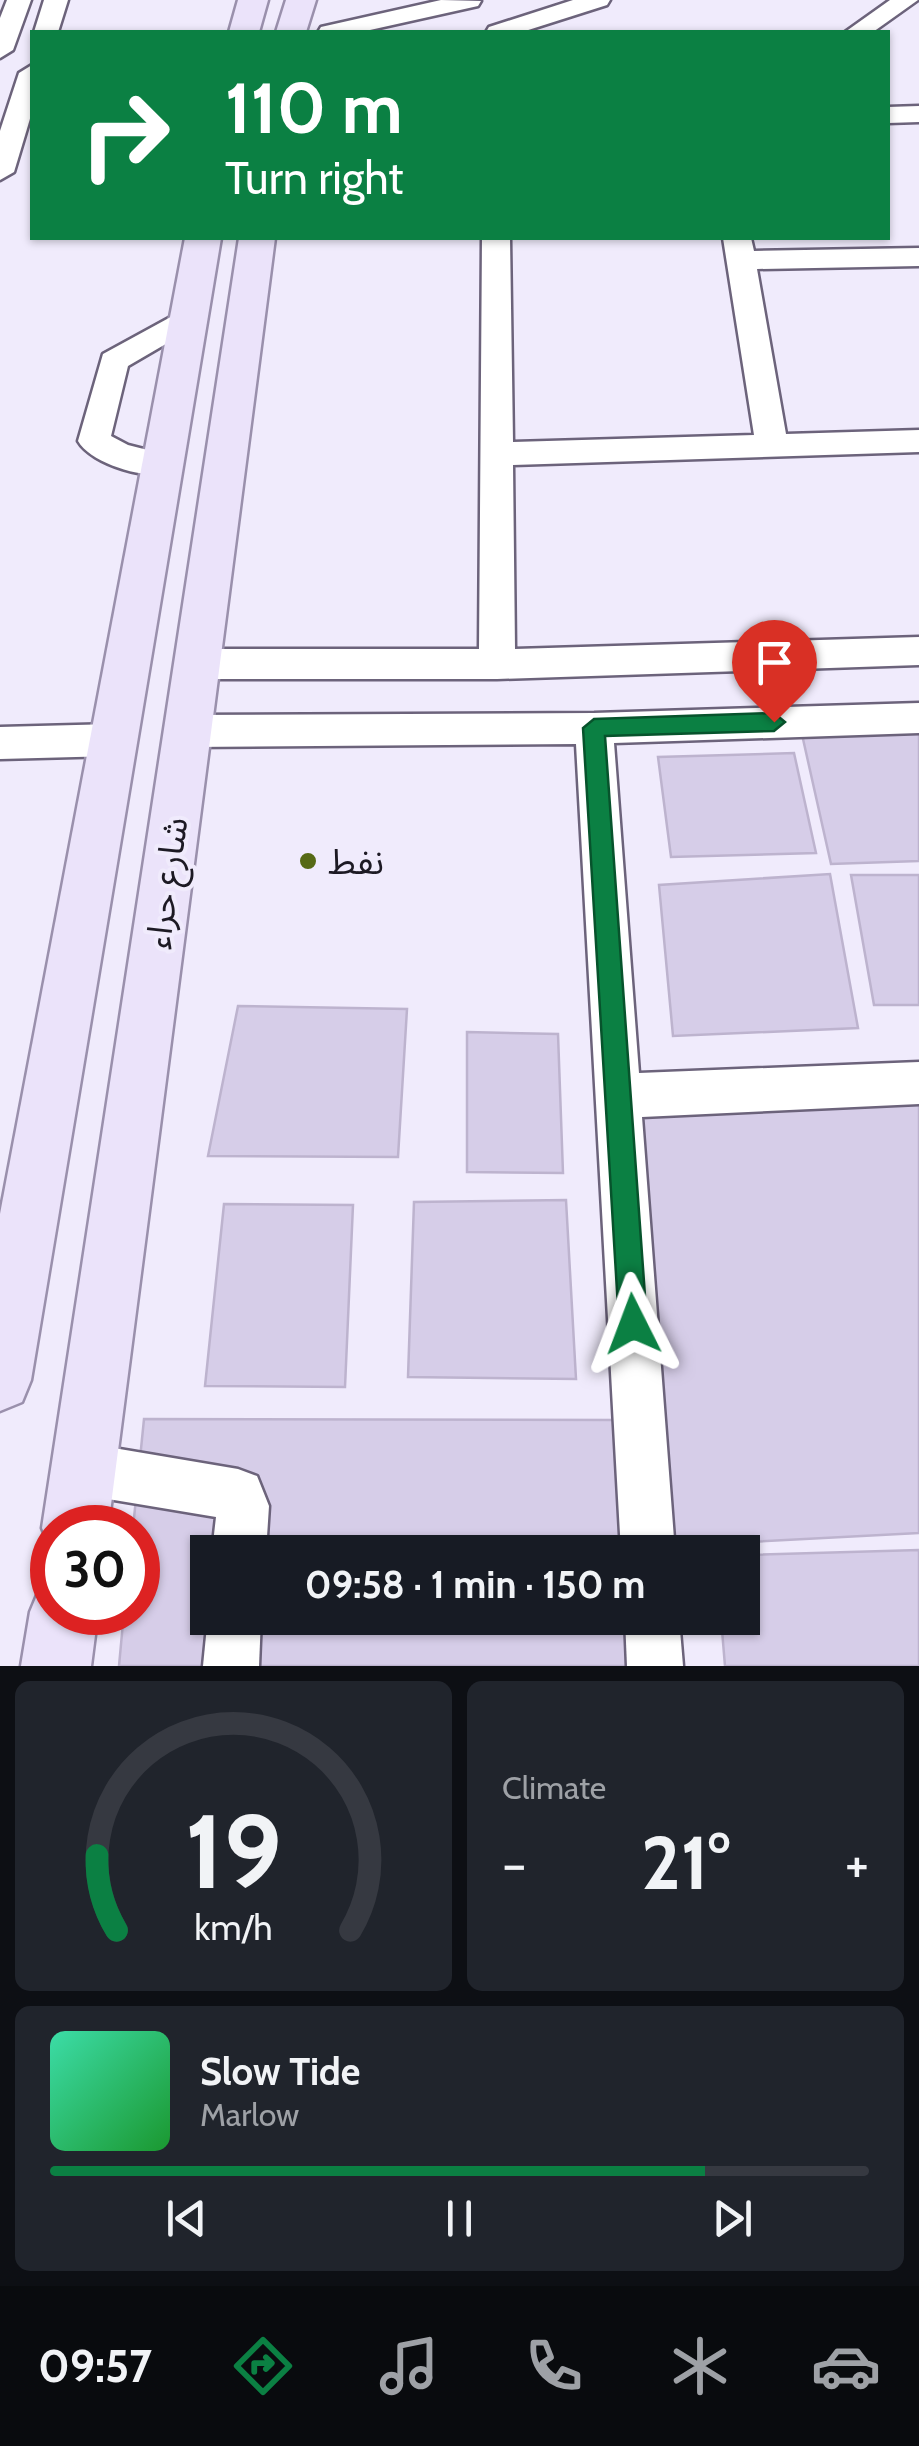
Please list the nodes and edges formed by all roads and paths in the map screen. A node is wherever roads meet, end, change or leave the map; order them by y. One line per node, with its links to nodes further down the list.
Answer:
1 (19, 0): 15 (street)
2 (56, 0): 9 (street)
3 (252, 0): 10 (main road)
4 (300, 0): 11 (main road)
5 (598, 0): 13 (street)
6 (469, 1): 8 (street)
7 (893, 3): 14 (street)
8 (365, 11): 12 (street)
9 (47, 30)
10 (244, 30)
11 (292, 30)
12 (333, 30)
13 (504, 30)
14 (859, 30)
15 (0, 50)
16 (22, 91): 19 (street)
17 (890, 114): 18 (street)
18 (919, 114)
19 (0, 172)
20 (203, 240): 25 (main road)
21 (257, 240): 31 (main road, شارع حراء)
22 (496, 240): 28 (street)
23 (739, 249): 24 (street); 27 (street)
24 (919, 257)
25 (189, 317): 29 (main road); 29 (street)
26 (919, 441): 27 (street)
27 (772, 446): 28 (street)
28 (498, 454): 32 (street)
29 (162, 465): 36 (main road)
30 (919, 651): 32 (street)
31 (197, 664): 32 (street); 35 (main road, شارع حراء)
32 (496, 664)
33 (919, 718): 34 (street)
34 (594, 728): 35 (street); 39 (street)
35 (188, 731): 41 (main road, شارع حراء)
36 (114, 740): 37 (street); 40 (main road)
37 (0, 743)
38 (919, 1083): 39 (street)
39 (618, 1096): 44 (street)
40 (0, 1380)
41 (84, 1469): 42 (main road, شارع حراء); 43 (street)
42 (79, 1505)
43 (241, 1535)
44 (647, 1535)
45 (61, 1635): 48 (main road)
46 (233, 1635): 49 (street)
47 (653, 1635): 50 (street)
48 (56, 1666)
49 (231, 1666)
50 (655, 1666)

